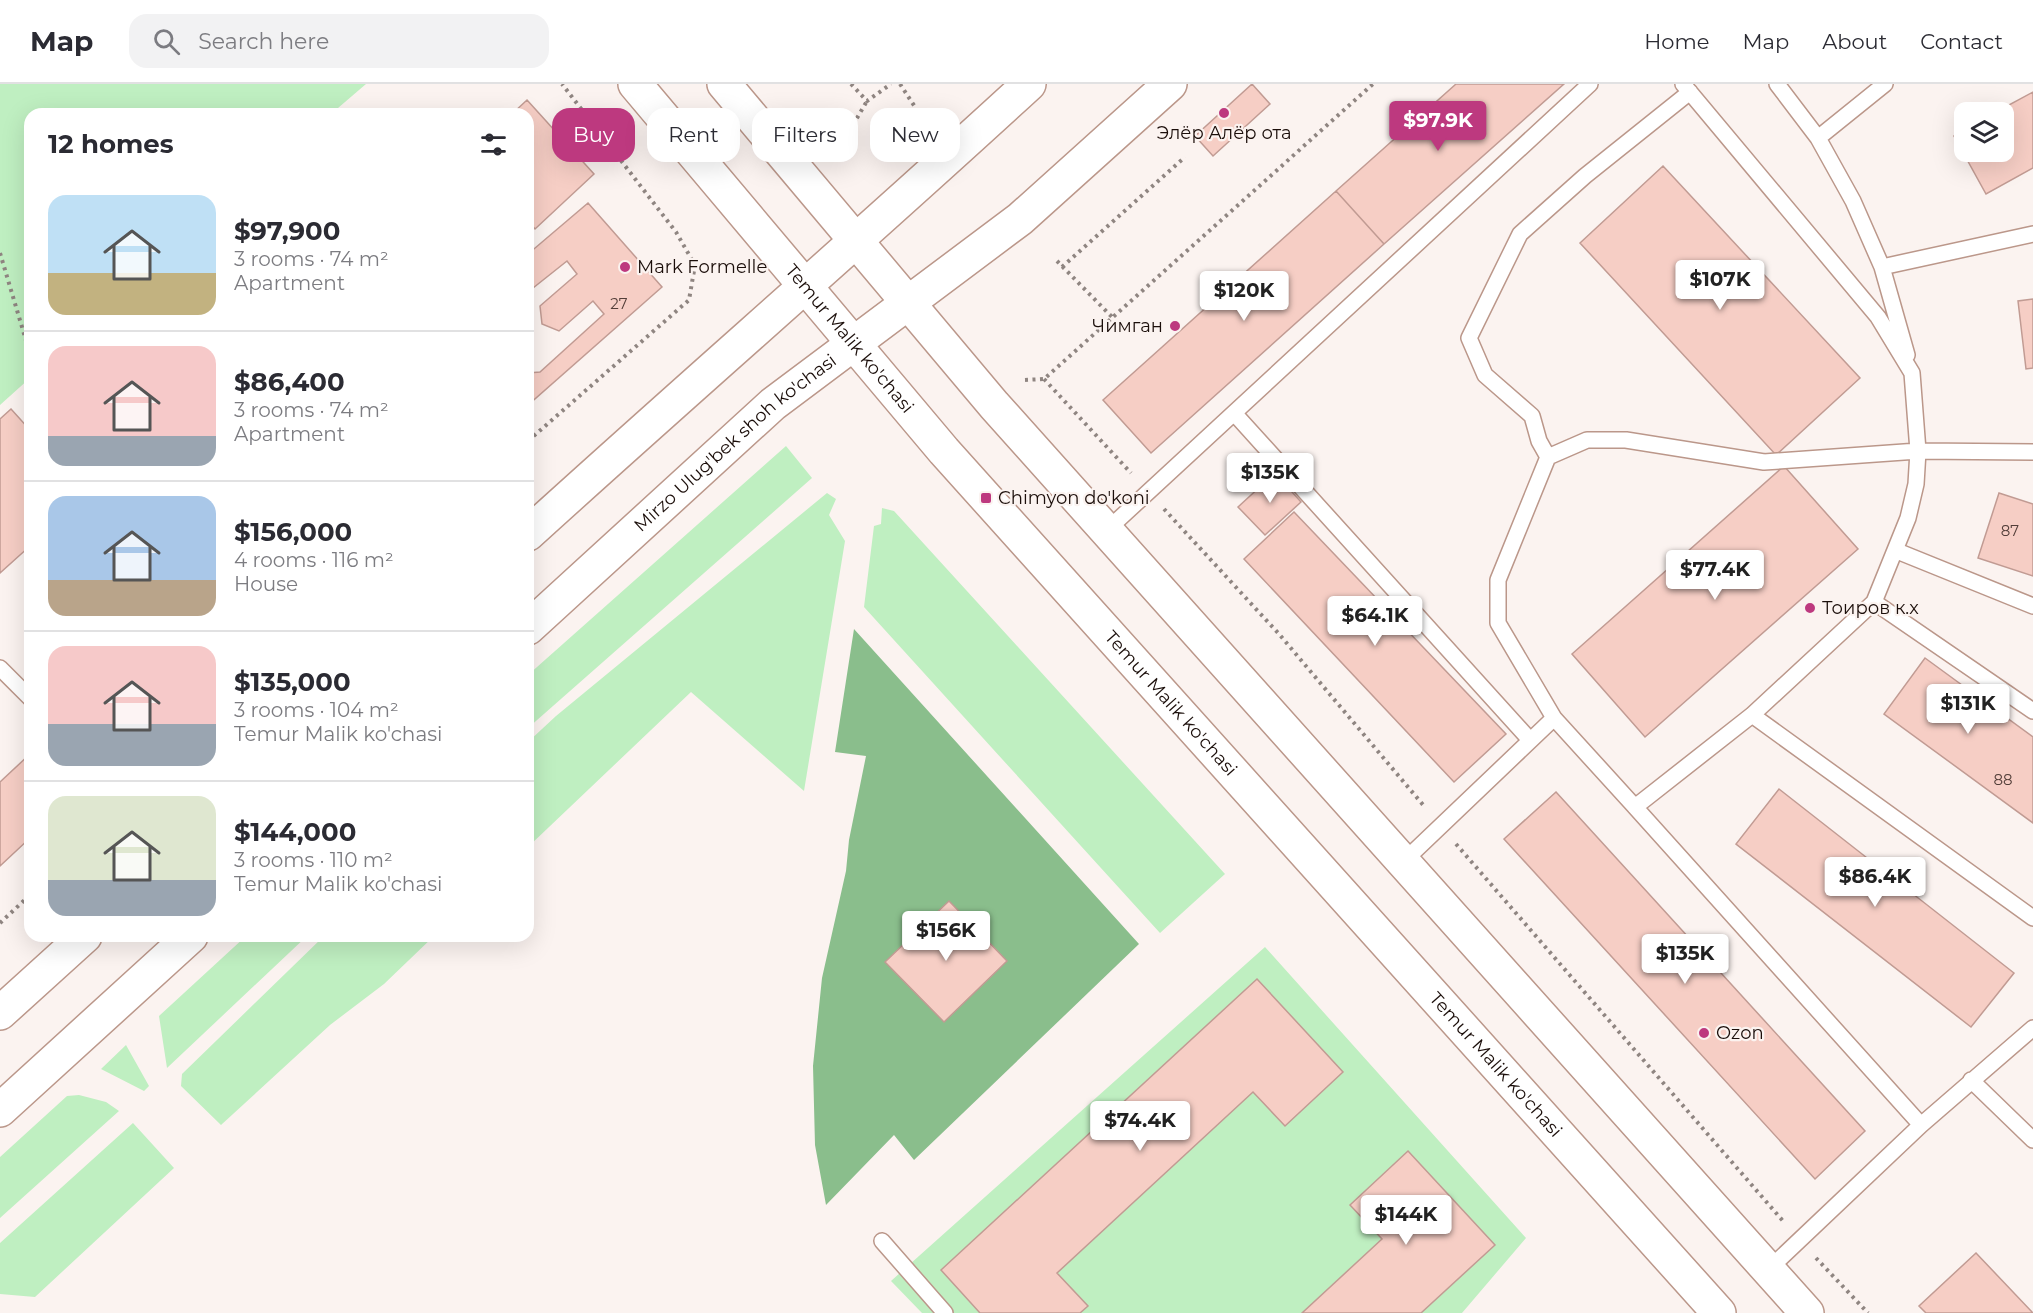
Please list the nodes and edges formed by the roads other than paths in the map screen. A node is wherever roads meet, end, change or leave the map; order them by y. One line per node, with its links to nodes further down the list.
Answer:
1 (635, 84): 13 (main road, Temur Malik ko'chasi)
2 (724, 84): 11 (main road)
3 (1029, 84): 11 (main road)
4 (1170, 84): 14 (main road, Mirzo Ulug'bek shoh ko'chasi)
5 (1590, 84): 17 (lane)
6 (1777, 84): 9 (lane)
7 (1885, 84): 9 (lane)
8 (1687, 88): 16 (lane); 20 (lane)
9 (1818, 138): 12 (lane)
10 (2033, 234): 12 (lane)
11 (857, 242): 13 (main road); 14 (main road)
12 (1882, 267): 16 (lane)
13 (804, 287): 15 (main road, Temur Malik ko'chasi); 21 (main road)
14 (907, 302): 15 (main road, Mirzo Ulug'bek shoh ko'chasi); 22 (main road)
15 (853, 344): 26 (main road, Mirzo Ulug'bek shoh ko'chasi); 47 (main road, Temur Malik ko'chasi)
16 (1912, 373): 18 (lane)
17 (1234, 413): 22 (lane); 32 (lane)
18 (1918, 451): 19 (lane); 20 (lane); 23 (lane)
19 (2033, 452)
20 (1548, 457): 31 (lane)
21 (534, 529)
22 (1106, 531): 34 (main road)
23 (1897, 551): 24 (lane); 25 (lane)
24 (1874, 602): 29 (lane); 30 (lane)
25 (2033, 606)
26 (534, 623)
27 (0, 668): 28 (lane)
28 (24, 692)
29 (2033, 711)
30 (1752, 715): 33 (lane); 35 (lane)
31 (1554, 718): 32 (lane); 33 (lane)
32 (1530, 740): 34 (lane)
33 (1635, 807): 42 (lane)
34 (1403, 862): 45 (main road)
35 (2033, 918)
36 (78, 942): 38 (main road)
37 (184, 942): 41 (main road)
38 (0, 1013)
39 (2033, 1028): 40 (lane)
40 (1971, 1080): 42 (lane); 43 (lane)
41 (0, 1110)
42 (1921, 1125): 45 (lane)
43 (2033, 1140)
44 (882, 1241): 46 (lane)
45 (1768, 1270): 48 (main road)
46 (945, 1313)
47 (1719, 1313)
48 (1807, 1313)

